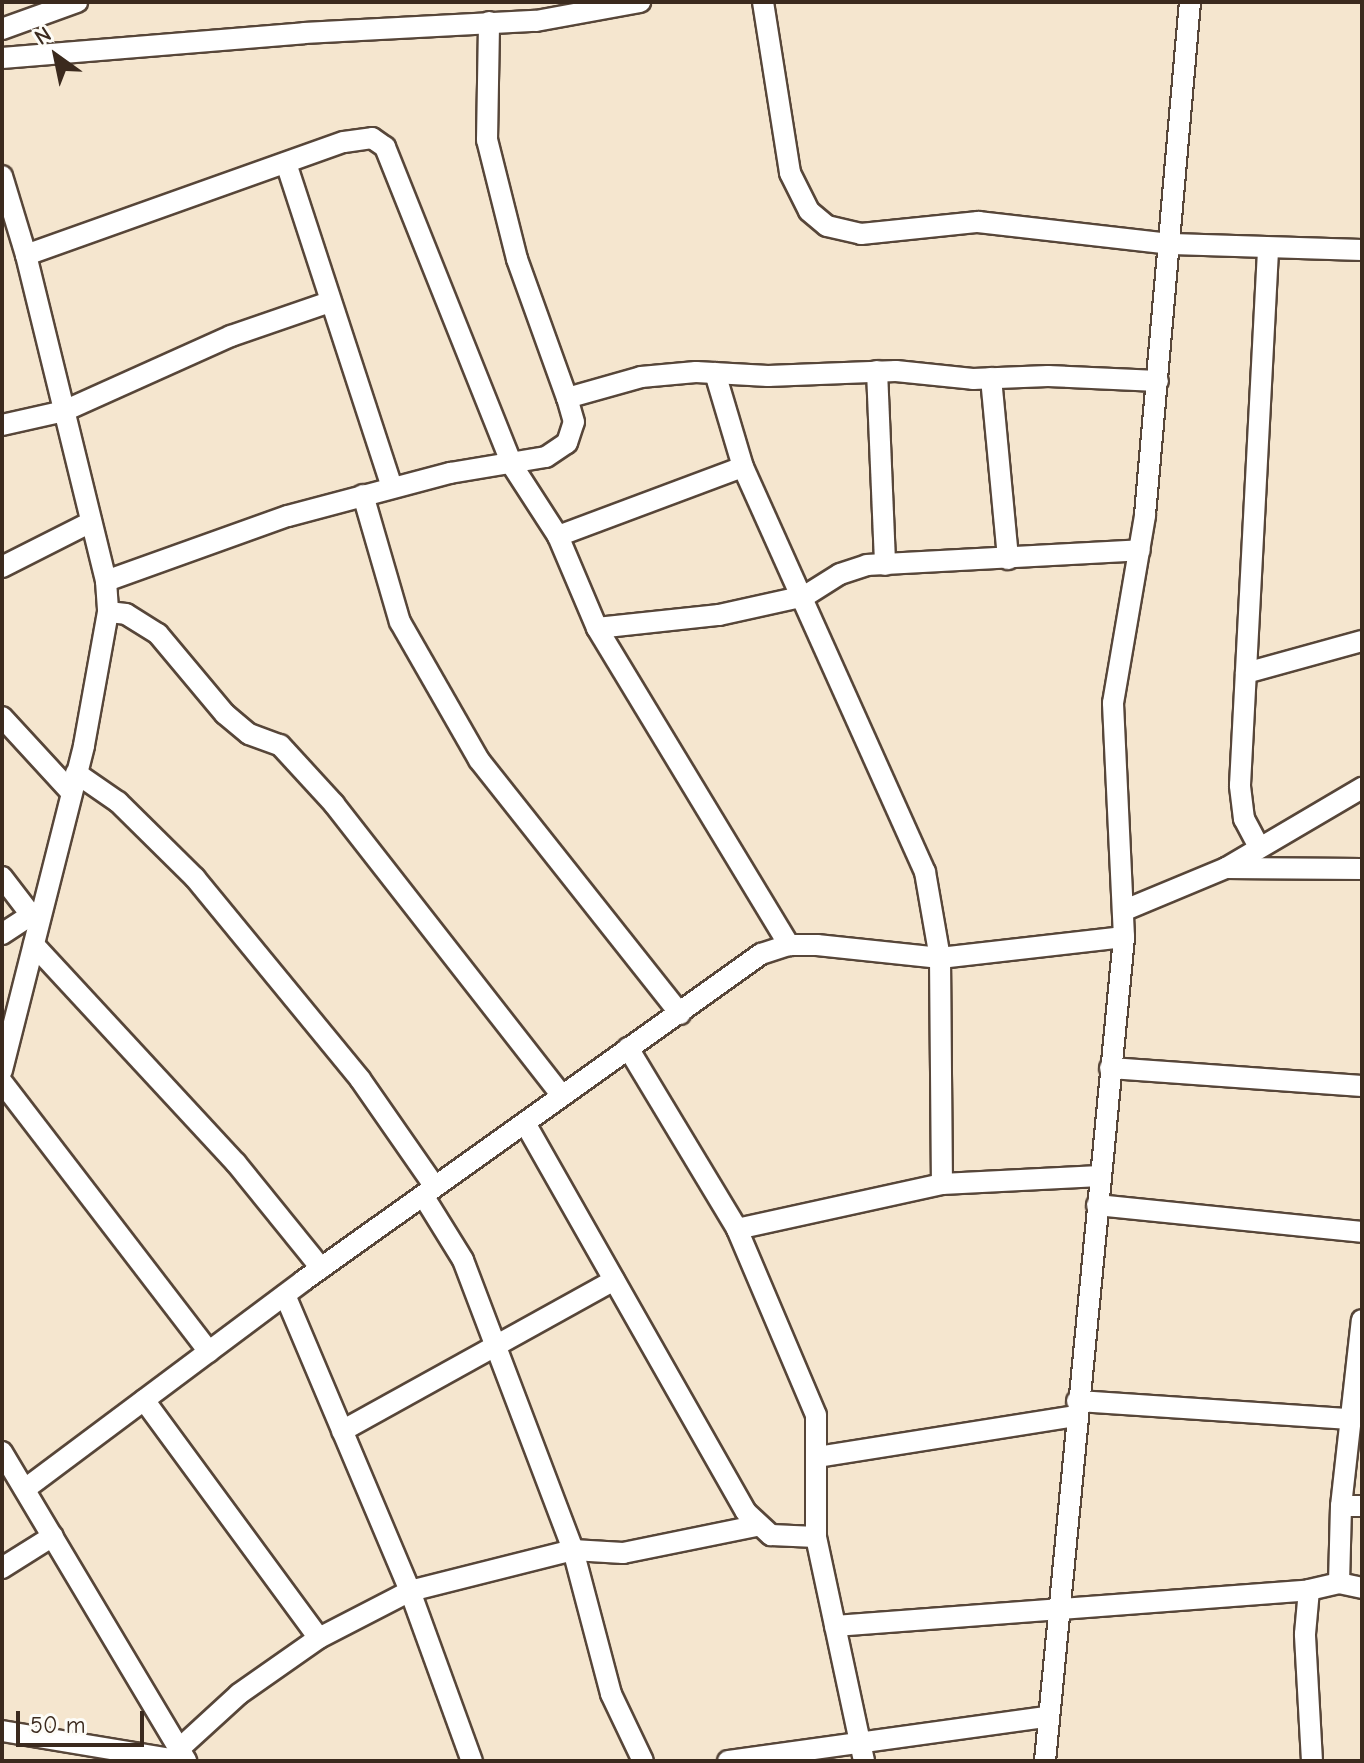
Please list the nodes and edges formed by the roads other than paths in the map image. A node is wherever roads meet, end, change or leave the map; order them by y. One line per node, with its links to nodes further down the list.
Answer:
1 (77, 2): 6 (street)
2 (640, 2): 5 (street)
3 (763, 2): 10 (street)
4 (1190, 2): 10 (street)
5 (489, 22): 7 (street); 19 (street)
6 (2, 29)
7 (2, 58)
8 (286, 163): 13 (street); 14 (street); 22 (street)
9 (2, 176): 13 (street)
10 (1172, 244): 11 (street); 18 (street)
11 (1268, 250): 12 (street); 37 (street)
12 (1362, 250)
13 (26, 255): 20 (street)
14 (327, 303): 20 (street); 24 (street)
15 (877, 371): 16 (street); 17 (street); 30 (street)
16 (715, 373): 19 (street); 23 (street)
17 (991, 378): 18 (street); 29 (street)
18 (1158, 381): 28 (street)
19 (567, 398): 22 (street)
20 (64, 411): 21 (street); 26 (street)
21 (2, 425)
22 (512, 465): 24 (street); 27 (street)
23 (743, 467): 27 (street); 33 (street)
24 (392, 487): 25 (street)
25 (363, 495): 32 (street); 52 (street)
26 (91, 522): 31 (street); 32 (street)
27 (558, 536): 35 (street)
28 (1140, 550): 29 (street); 45 (street)
29 (1008, 559): 30 (street)
30 (885, 565): 33 (street)
31 (2, 567)
32 (106, 581): 34 (street)
33 (805, 596): 35 (street); 51 (street)
34 (108, 612): 39 (street); 58 (street)
35 (597, 628): 50 (street)
36 (1362, 641): 37 (street)
37 (1246, 673): 41 (street)
38 (2, 717): 39 (street)
39 (73, 782): 46 (street); 62 (street)
40 (1362, 788): 41 (street)
41 (1259, 847): 42 (street)
42 (1226, 868): 43 (street); 45 (street)
43 (1362, 869)
44 (2, 877): 46 (street)
45 (1125, 910): 48 (street)
46 (34, 919): 47 (street); 49 (street)
47 (2, 934)
48 (1124, 937): 51 (street); 54 (street)
49 (34, 945): 55 (street); 66 (street)
50 (789, 945): 51 (street); 52 (street)
51 (940, 958): 61 (street)
52 (680, 1014): 53 (street)
53 (628, 1048): 58 (street); 64 (street)
54 (1110, 1068): 57 (street); 60 (street)
55 (2, 1071)
56 (2, 1082): 71 (street)
57 (1362, 1086)
58 (562, 1096): 59 (street)
59 (525, 1123): 62 (street); 67 (street)
60 (1100, 1176): 61 (street); 63 (street)
61 (942, 1184): 64 (street)
62 (429, 1192): 66 (street); 70 (street)
63 (1097, 1205): 65 (street); 73 (street)
64 (737, 1229): 77 (street)
65 (1362, 1232)
66 (321, 1268): 68 (street)
67 (614, 1280): 70 (street); 81 (street)
68 (285, 1295): 71 (street); 75 (street)
69 (1362, 1320): 74 (street)
70 (491, 1345): 75 (street); 84 (street)
71 (209, 1352): 72 (street)
72 (144, 1400): 78 (street); 92 (street)
73 (1076, 1409): 74 (street); 77 (street); 90 (street)
74 (1351, 1419): 79 (street)
75 (342, 1431): 89 (street)
76 (2, 1452): 78 (street)
77 (817, 1457): 83 (street)
78 (25, 1489): 82 (street)
79 (1341, 1506): 80 (street); 86 (street)
80 (1362, 1506)
81 (756, 1526): 83 (street); 84 (street)
82 (53, 1536): 85 (street); 96 (street)
83 (816, 1537): 91 (street)
84 (573, 1550): 89 (street); 98 (street)
85 (2, 1568)
86 (1339, 1583): 87 (street); 88 (street)
87 (1362, 1588)
88 (1309, 1590): 90 (street); 101 (street)
89 (410, 1591): 92 (street); 97 (street)
90 (1057, 1608): 91 (street); 93 (street)
91 (835, 1626): 95 (street)
92 (319, 1638): 96 (street)
93 (1047, 1717): 95 (street); 100 (street)
94 (2, 1731): 96 (street)
95 (862, 1751): 99 (street)
96 (183, 1757)
97 (472, 1761)
98 (643, 1761)
99 (733, 1761)
100 (1045, 1761)
101 (1312, 1761)

